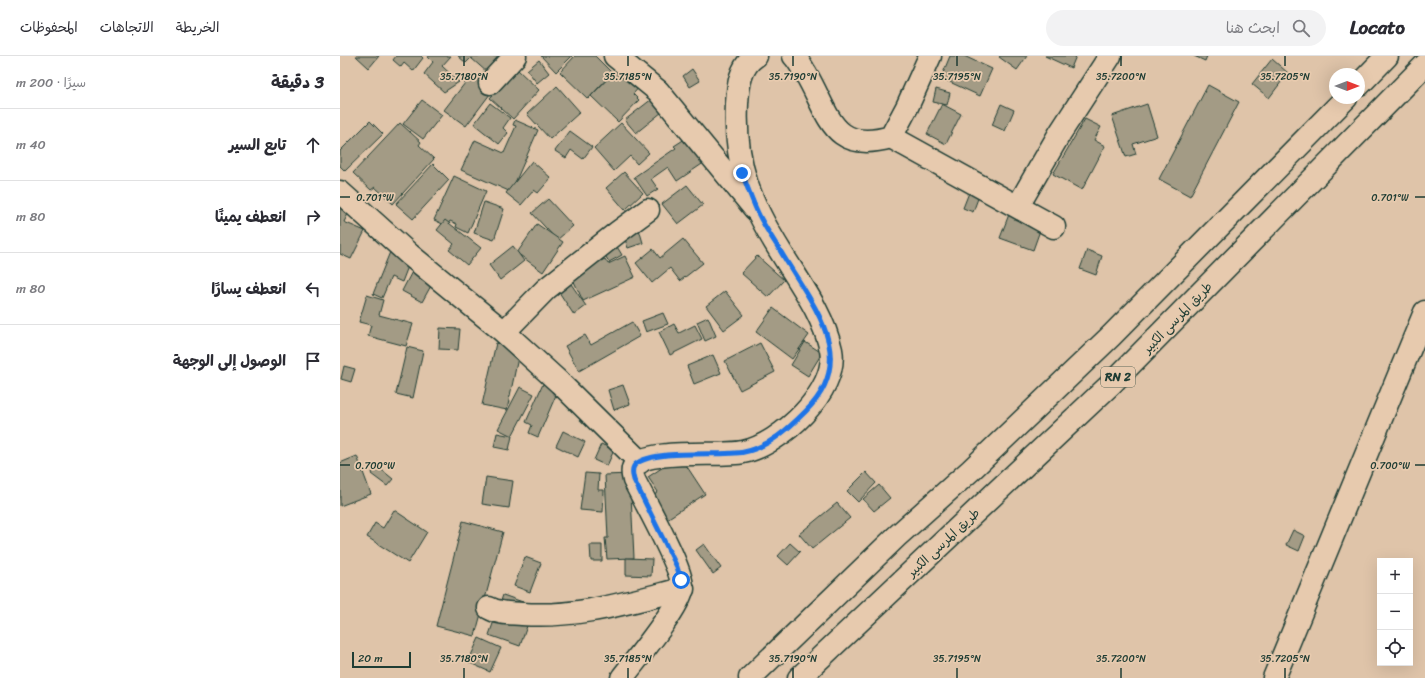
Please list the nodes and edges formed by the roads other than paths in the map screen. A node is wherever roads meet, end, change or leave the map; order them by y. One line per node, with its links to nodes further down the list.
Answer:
1 (515, 56): 10 (main road)
2 (615, 56): 16 (main road)
3 (756, 56): 16 (main road)
4 (794, 56): 12 (main road)
5 (930, 56): 12 (main road)
6 (1110, 56): 14 (main road)
7 (1387, 56): 9 (main road)
8 (1425, 65): 25 (main road, طريق المرسى الكبير / RN 2)
9 (1365, 79)
10 (490, 83)
11 (1340, 104): 24 (main road, RN 2)
12 (891, 137): 14 (main road)
13 (340, 192): 19 (main road)
14 (1018, 206): 17 (main road)
15 (648, 210): 19 (main road)
16 (758, 213): 20 (main road)
17 (1054, 227)
18 (1425, 312): 26 (main road)
19 (504, 332): 20 (main road)
20 (640, 462): 21 (main road)
21 (683, 589): 22 (main road); 23 (main road)
22 (489, 608)
23 (622, 678)
24 (750, 678)
25 (799, 678)
26 (1274, 678)

